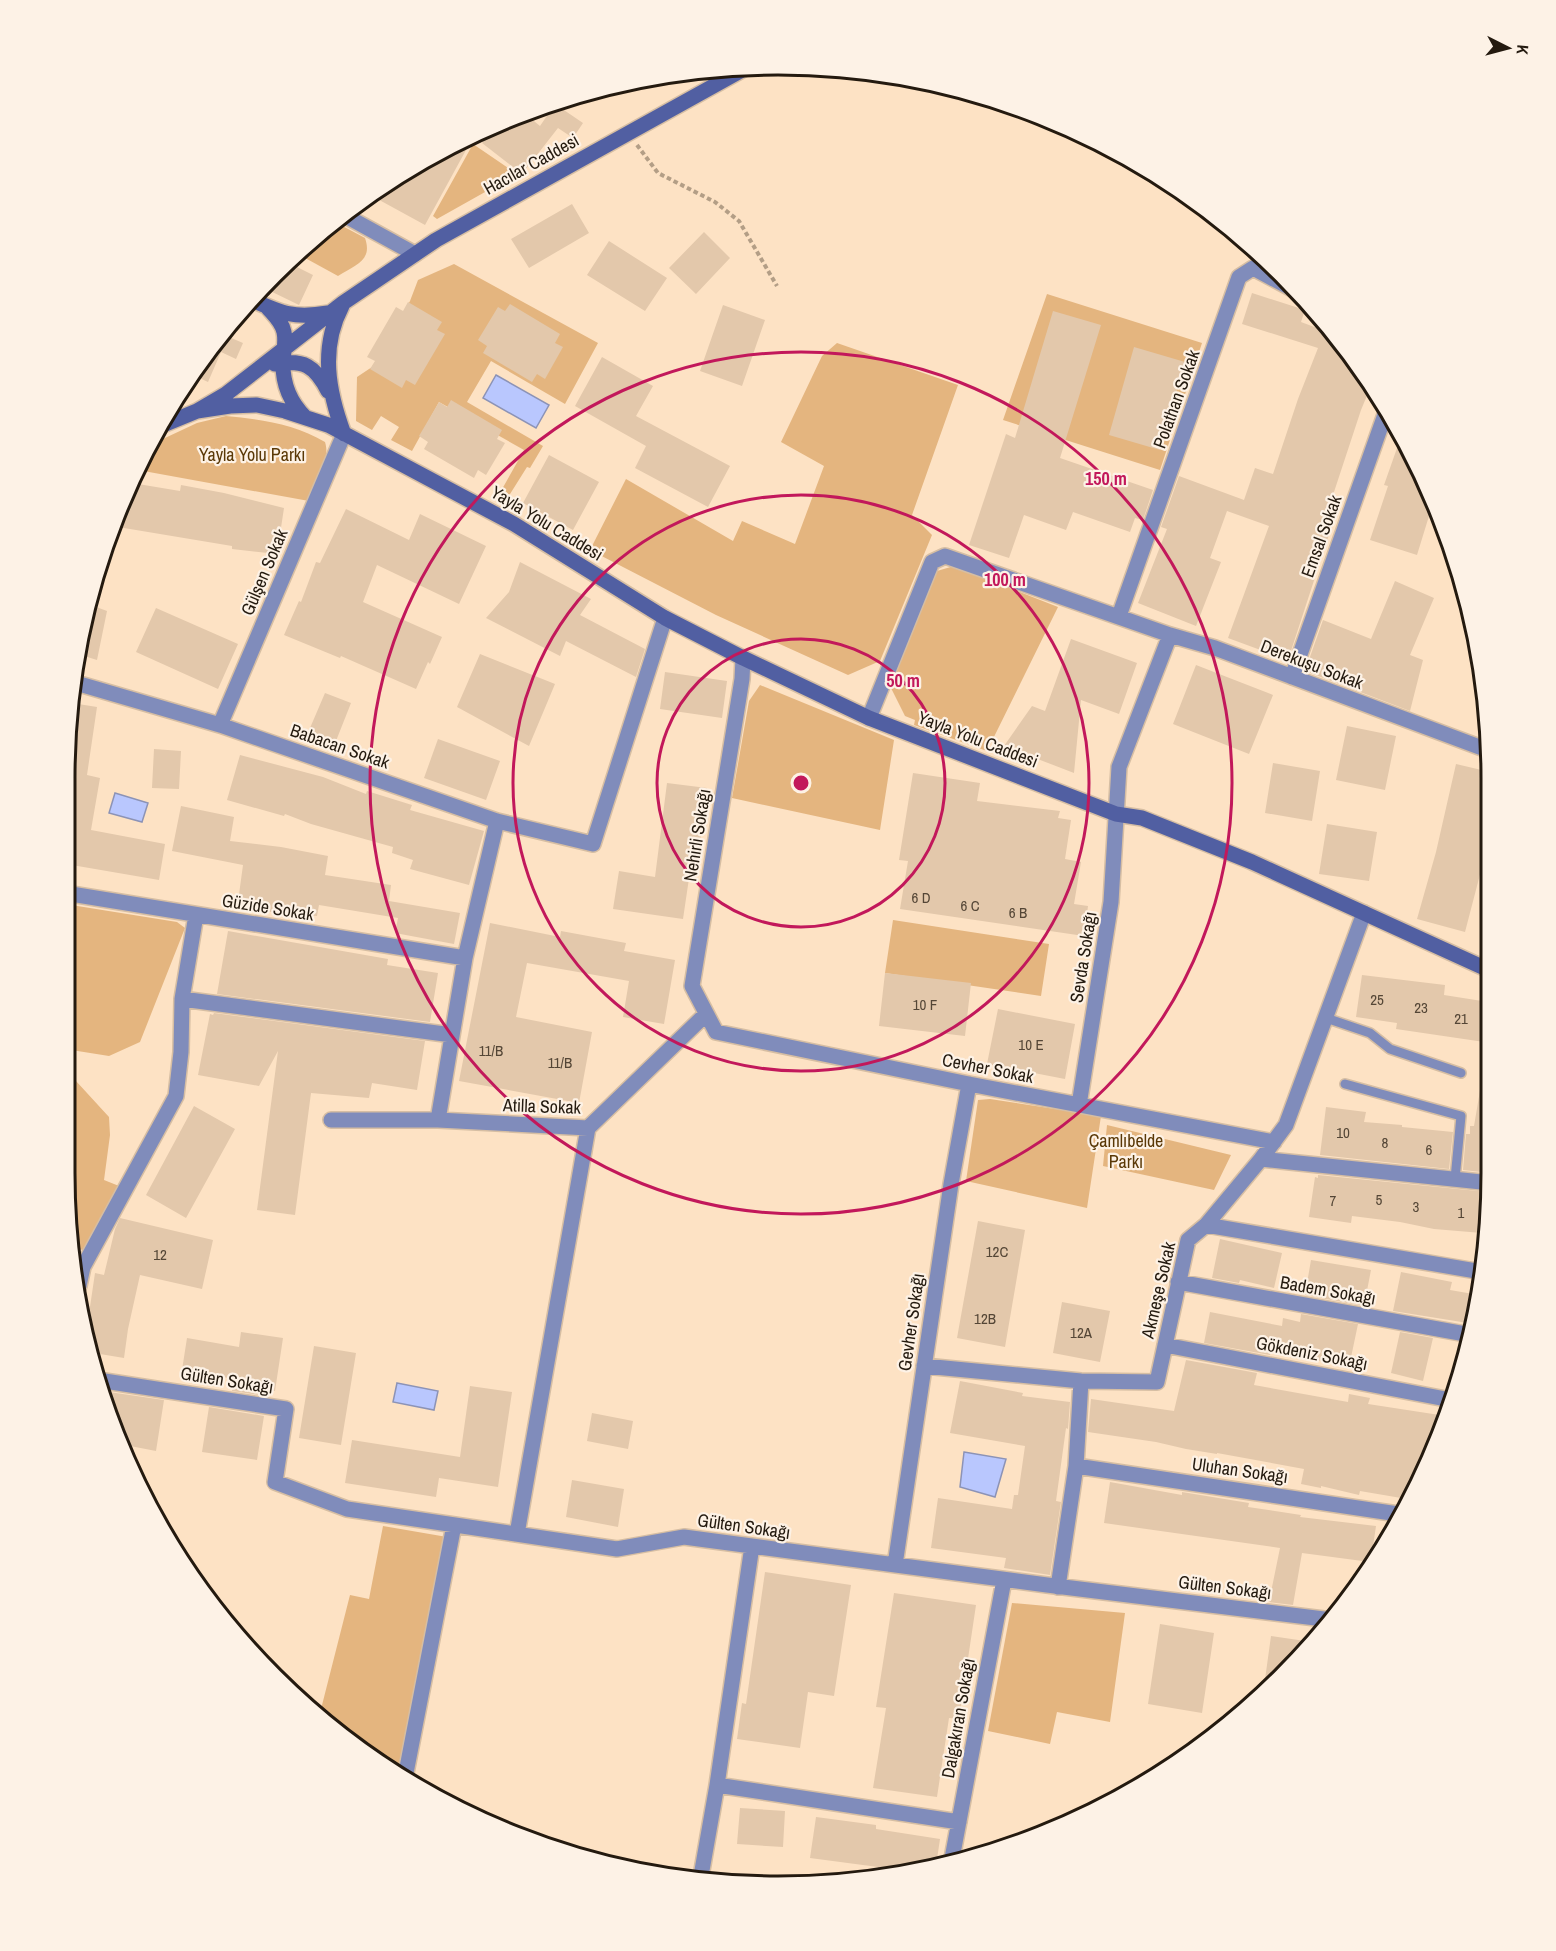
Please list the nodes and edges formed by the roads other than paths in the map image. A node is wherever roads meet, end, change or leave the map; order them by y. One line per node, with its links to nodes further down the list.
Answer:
1 (729, 77): 3 (street, Hacılar Caddesi)
2 (351, 219): 3 (street)
3 (415, 254): 5 (street, Hacılar Caddesi)
4 (1272, 278): 16 (street, Polathan Sokak)
5 (344, 303): 8 (street, Hacılar Caddesi); 10 (street)
6 (259, 304): 7 (street)
7 (268, 308): 8 (street); 9 (street)
8 (330, 313): 9 (street, Hacılar Caddesi)
9 (284, 356): 10 (street); 11 (street, Hacılar Caddesi); 12 (street)
10 (332, 399): 15 (street)
11 (197, 411): 12 (street, Yayla Yolu Caddesi); 14 (street)
12 (305, 417): 15 (street, Yayla Yolu Caddesi)
13 (1383, 420): 20 (street, Emsal Sokak)
14 (172, 421)
15 (344, 434): 17 (street, Yayla Yolu Caddesi); 23 (street, Gülşen Sokak)
16 (1119, 616): 18 (street, Derekuşu Sokak); 22 (street, Derekuşu Sokak)
17 (665, 618): 19 (street, Yayla Yolu Caddesi); 26 (street, Babacan Sokak)
18 (1170, 634): 20 (street, Derekuşu Sokak); 25 (street, Sevda Sokağı)
19 (743, 658): 22 (street, Yayla Yolu Caddesi); 33 (street, Nehirli Sokağı)
20 (1292, 677): 24 (street, Derekuşu Sokak)
21 (81, 685): 23 (street, Babacan Sokak)
22 (869, 718): 25 (street, Yayla Yolu Caddesi)
23 (220, 725): 26 (street, Babacan Sokak)
24 (1480, 747)
25 (1116, 814): 28 (street, Yayla Yolu Caddesi); 39 (street, Sevda Sokağı)
26 (497, 821): 30 (street)
27 (75, 895): 29 (street, Güzide Sokak)
28 (1364, 913): 31 (street, Yayla Yolu Caddesi); 34 (street, Akmeşe Sokak)
29 (196, 915): 30 (street, Güzide Sokak); 32 (street)
30 (465, 958): 35 (street)
31 (1481, 962)
32 (182, 999): 35 (street); 48 (street)
33 (706, 1014): 37 (street, Cevher Sokak); 42 (street, Atilla Sokak)
34 (1326, 1018): 36 (lane); 43 (street, Akmeşe Sokak)
35 (452, 1035): 41 (street)
36 (1461, 1073)
37 (969, 1084): 39 (street, Cevher Sokak); 53 (street, Gevher Sokağı)
38 (1345, 1084): 45 (lane)
39 (1079, 1105): 43 (street, Cevher Sokak)
40 (332, 1120): 41 (street, Atilla Sokak)
41 (438, 1120): 42 (street, Atilla Sokak)
42 (588, 1128): 60 (street)
43 (1274, 1142): 44 (street, Akmeşe Sokak)
44 (1261, 1159): 45 (street); 47 (street, Akmeşe Sokak)
45 (1455, 1179): 46 (street)
46 (1481, 1182)
47 (1206, 1225): 49 (street); 50 (street, Akmeşe Sokak)
48 (81, 1264)
49 (1474, 1271)
50 (1178, 1282): 51 (street, Badem Sokağı); 52 (street, Akmeşe Sokak)
51 (1462, 1333)
52 (1165, 1345): 55 (street, Akmeşe Sokak); 56 (street, Gökdeniz Sokağı)
53 (924, 1366): 55 (street, Akmeşe Sokak); 62 (street, Gevher Sokağı)
54 (107, 1381): 59 (street, Gülten Sokağı)
55 (1081, 1381): 57 (street)
56 (1444, 1399)
57 (1076, 1466): 58 (street, Uluhan Sokağı); 64 (street)
58 (1393, 1513)
59 (454, 1525): 60 (street, Gülten Sokağı); 66 (street)
60 (517, 1534): 61 (street, Gülten Sokağı)
61 (752, 1546): 62 (street, Gülten Sokağı); 67 (street)
62 (895, 1565): 63 (street, Gülten Sokağı)
63 (1004, 1580): 64 (street, Gülten Sokağı); 68 (street, Dalgakıran Sokağı)
64 (1058, 1587): 65 (street, Gülten Sokağı)
65 (1322, 1619)
66 (407, 1770)
67 (717, 1785): 68 (street); 70 (street)
68 (959, 1822): 69 (street, Dalgakıran Sokağı)
69 (953, 1854)
70 (702, 1871)

